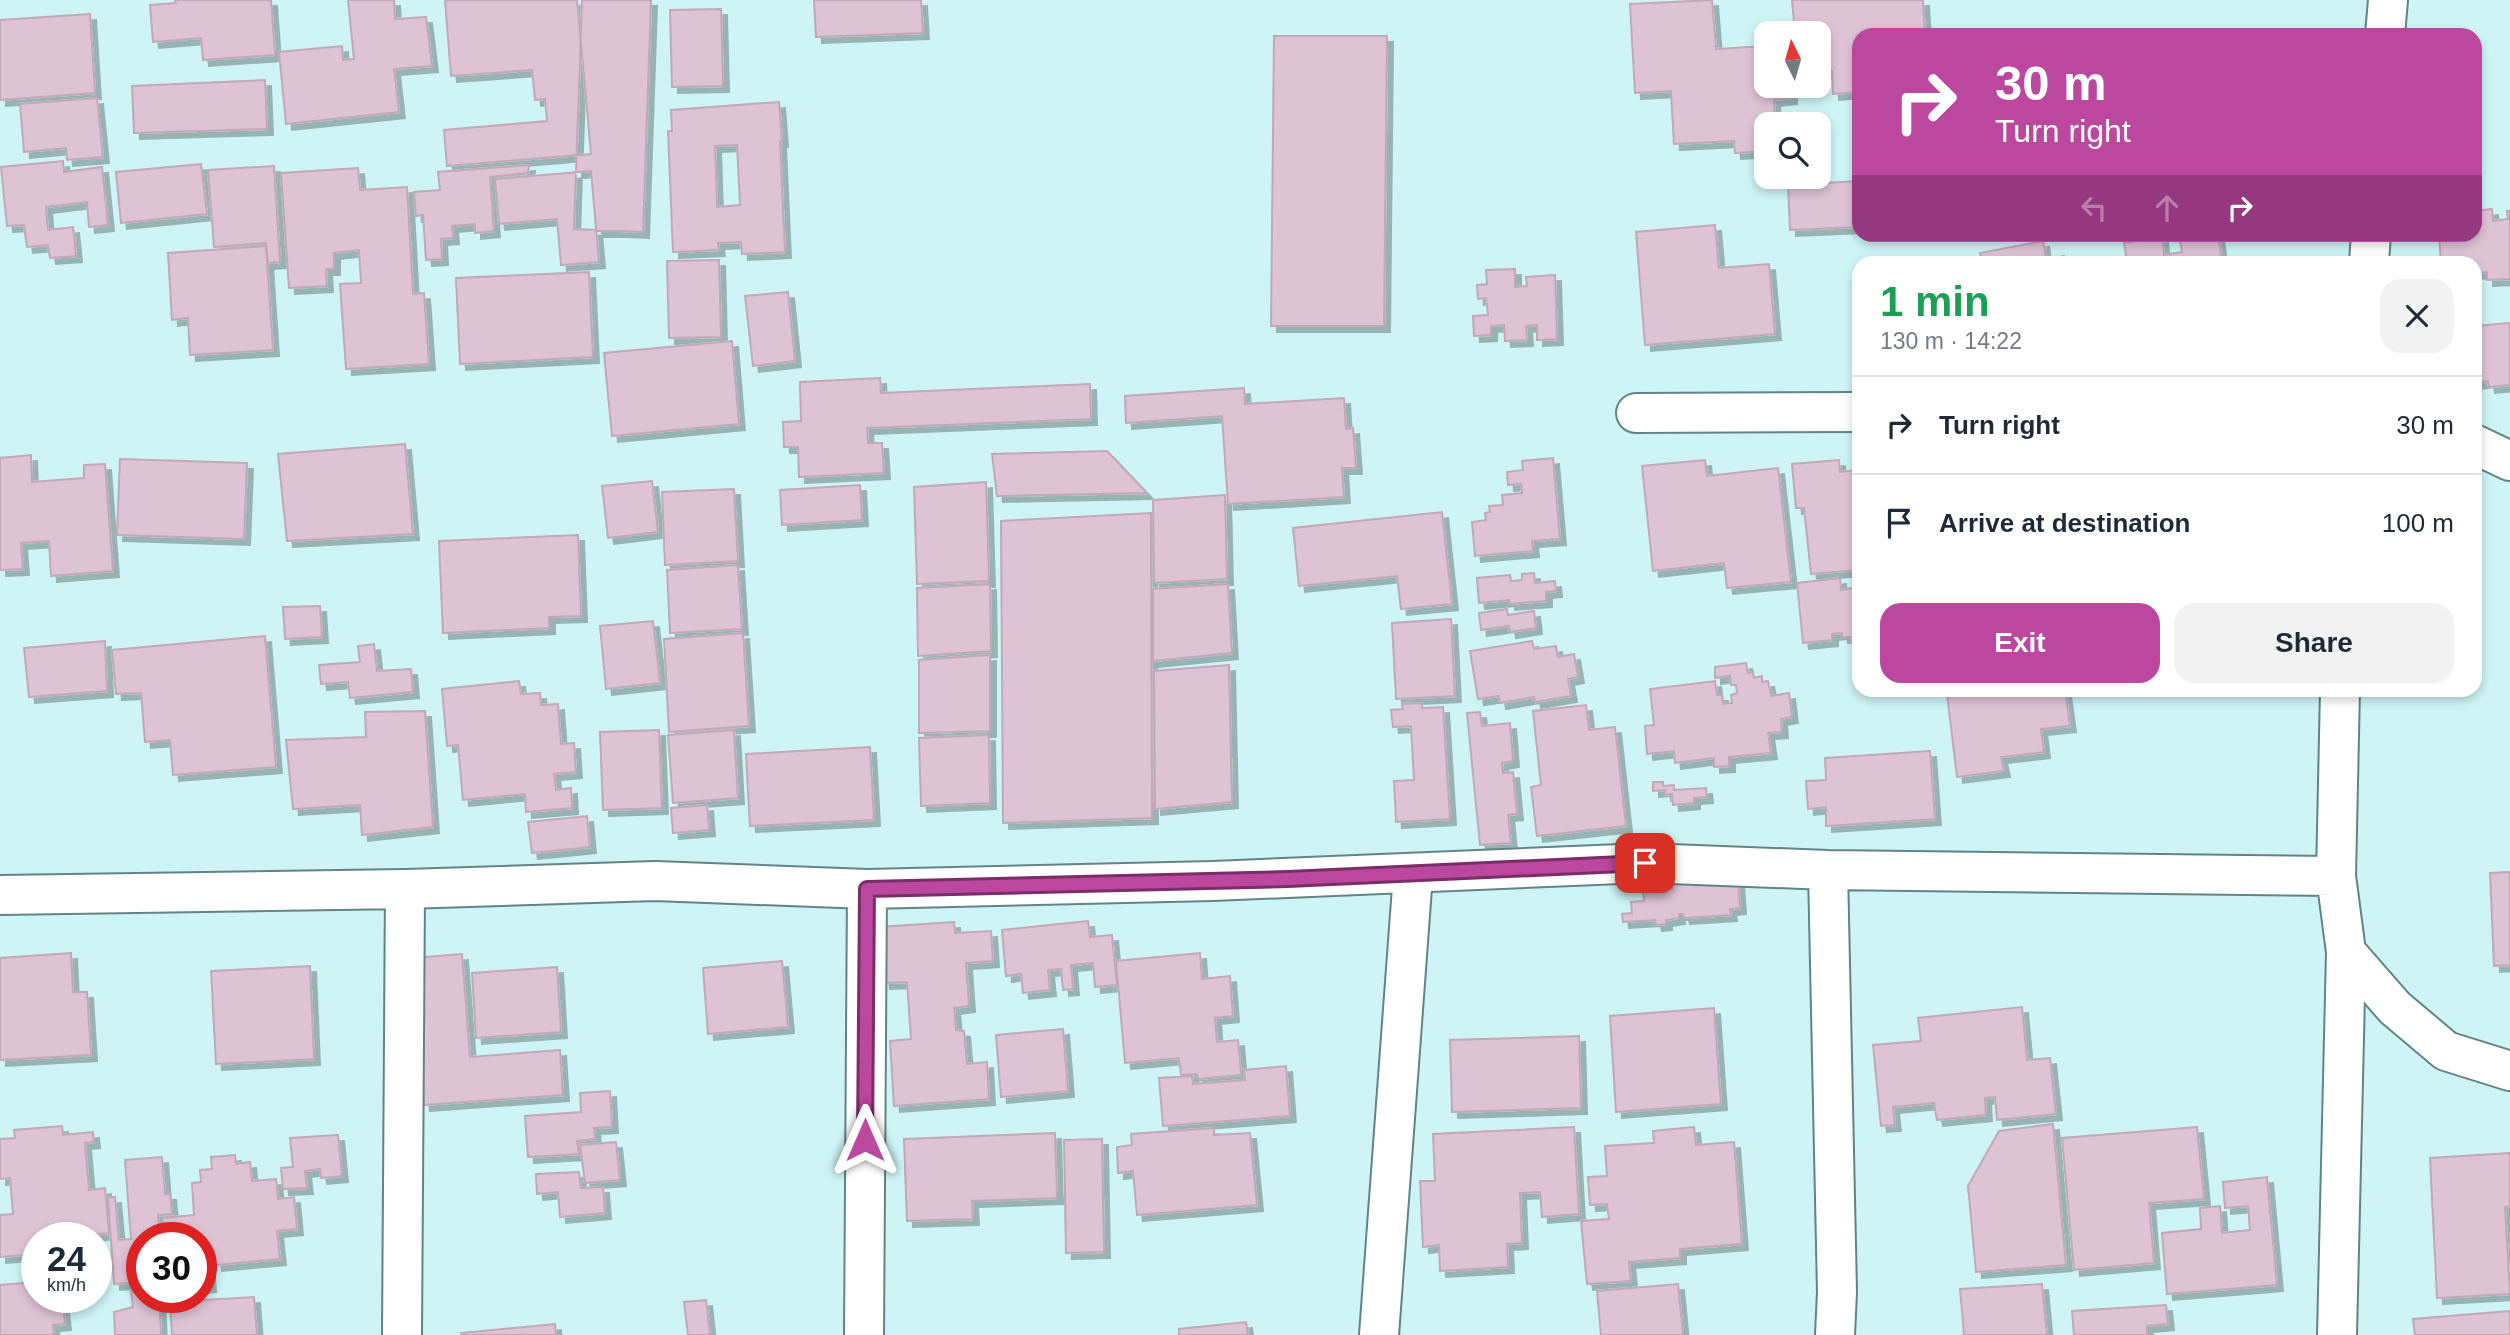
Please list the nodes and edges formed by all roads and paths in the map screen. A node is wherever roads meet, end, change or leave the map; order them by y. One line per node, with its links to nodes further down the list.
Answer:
1 (2388, 0): 2 (street)
2 (2386, 28)
3 (1852, 412): 4 (street)
4 (1636, 413)
5 (2482, 448): 6 (street)
6 (2510, 461)
7 (2340, 697): 10 (street)
8 (1828, 870): 9 (street); 10 (street); 19 (street)
9 (1413, 874): 12 (street); 18 (street)
10 (2336, 876): 14 (street)
11 (405, 889): 12 (street); 13 (street); 16 (street)
12 (867, 889): 17 (street)
13 (0, 895)
14 (2346, 952): 15 (street); 20 (street)
15 (2510, 1071)
16 (402, 1335)
17 (864, 1335)
18 (1379, 1335)
19 (1835, 1335)
20 (2337, 1335)

